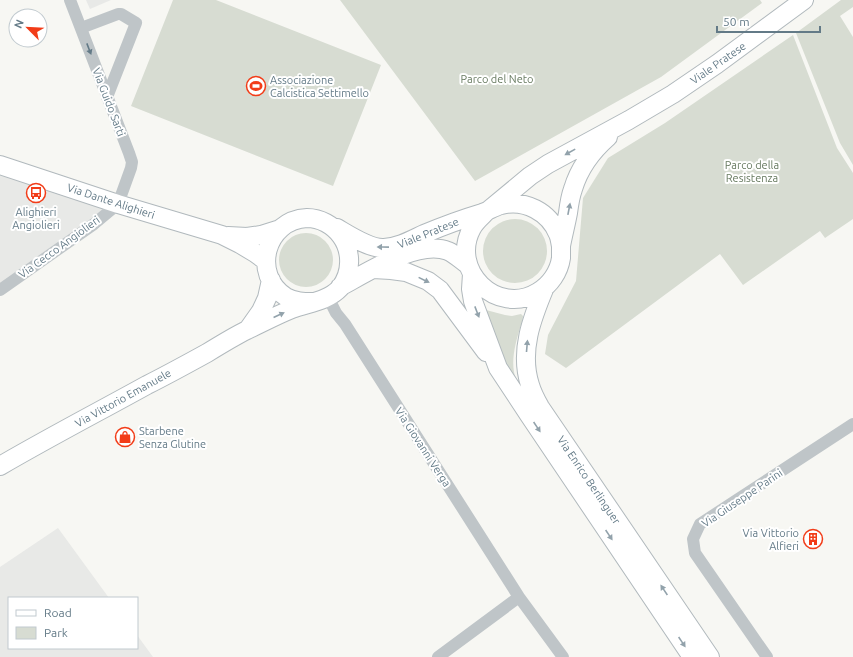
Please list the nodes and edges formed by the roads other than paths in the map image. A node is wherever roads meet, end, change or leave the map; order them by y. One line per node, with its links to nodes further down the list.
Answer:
1 (70, 0): 3 (street, Via Guido Sarti)
2 (804, 0): 5 (main road, Viale Pratese)
3 (81, 28): 4 (street, Via Guido Sarti, one-way to 4); 4 (street)
4 (107, 97): 7 (street, Via Guido Sarti)
5 (629, 120): 8 (main road, Viale Pratese, one-way to 8); 12 (main road, Viale Pratese, one-way to 5)
6 (0, 165): 7 (main road, Via Dante Alighieri)
7 (118, 204): 11 (main road, Via Dante Alighieri); 18 (street, Via Cecco Angiolieri)
8 (487, 211): 9 (main road, Viale Pratese, one-way to 9); 12 (main road, Viale Pratese); 15 (main road, Viale Pratese)
9 (327, 223): 10 (main road, Via Vittorio Emanuele); 19 (main road, Via Vittorio Emanuele)
10 (280, 229): 11 (main road, Via Dante Alighieri); 13 (main road, Via Vittorio Emanuele)
11 (222, 235): 13 (main road, Via Dante Alighieri)
12 (561, 247): 17 (main road, Viale Pratese)
13 (266, 261): 16 (main road, Via Vittorio Emanuele)
14 (373, 269): 15 (main road, Viale Pratese); 19 (main road, Viale Pratese); 21 (main road, Via Enrico Berlinguer, one-way to 21)
15 (470, 269): 17 (main road, Viale Pratese); 21 (main road, Via Enrico Berlinguer, one-way to 21)
16 (271, 280): 19 (main road, Via Vittorio Emanuele); 20 (main road, Via Vittorio Emanuele)
17 (545, 287): 28 (main road, Via Enrico Berlinguer, one-way to 17)
18 (0, 290)
19 (327, 295): 20 (main road, Via Vittorio Emanuele, one-way to 19); 24 (street, Via Giovanni Verga)
20 (246, 330): 23 (main road, Via Vittorio Emanuele)
21 (498, 368): 27 (main road, Via Enrico Berlinguer, one-way to 27)
22 (853, 424): 29 (street, Via Giuseppe Parini)
23 (0, 466)
24 (519, 597): 25 (street); 26 (street, Via Giovanni Verga)
25 (438, 657)
26 (563, 657)
27 (692, 657)
28 (710, 657)
29 (767, 657)

